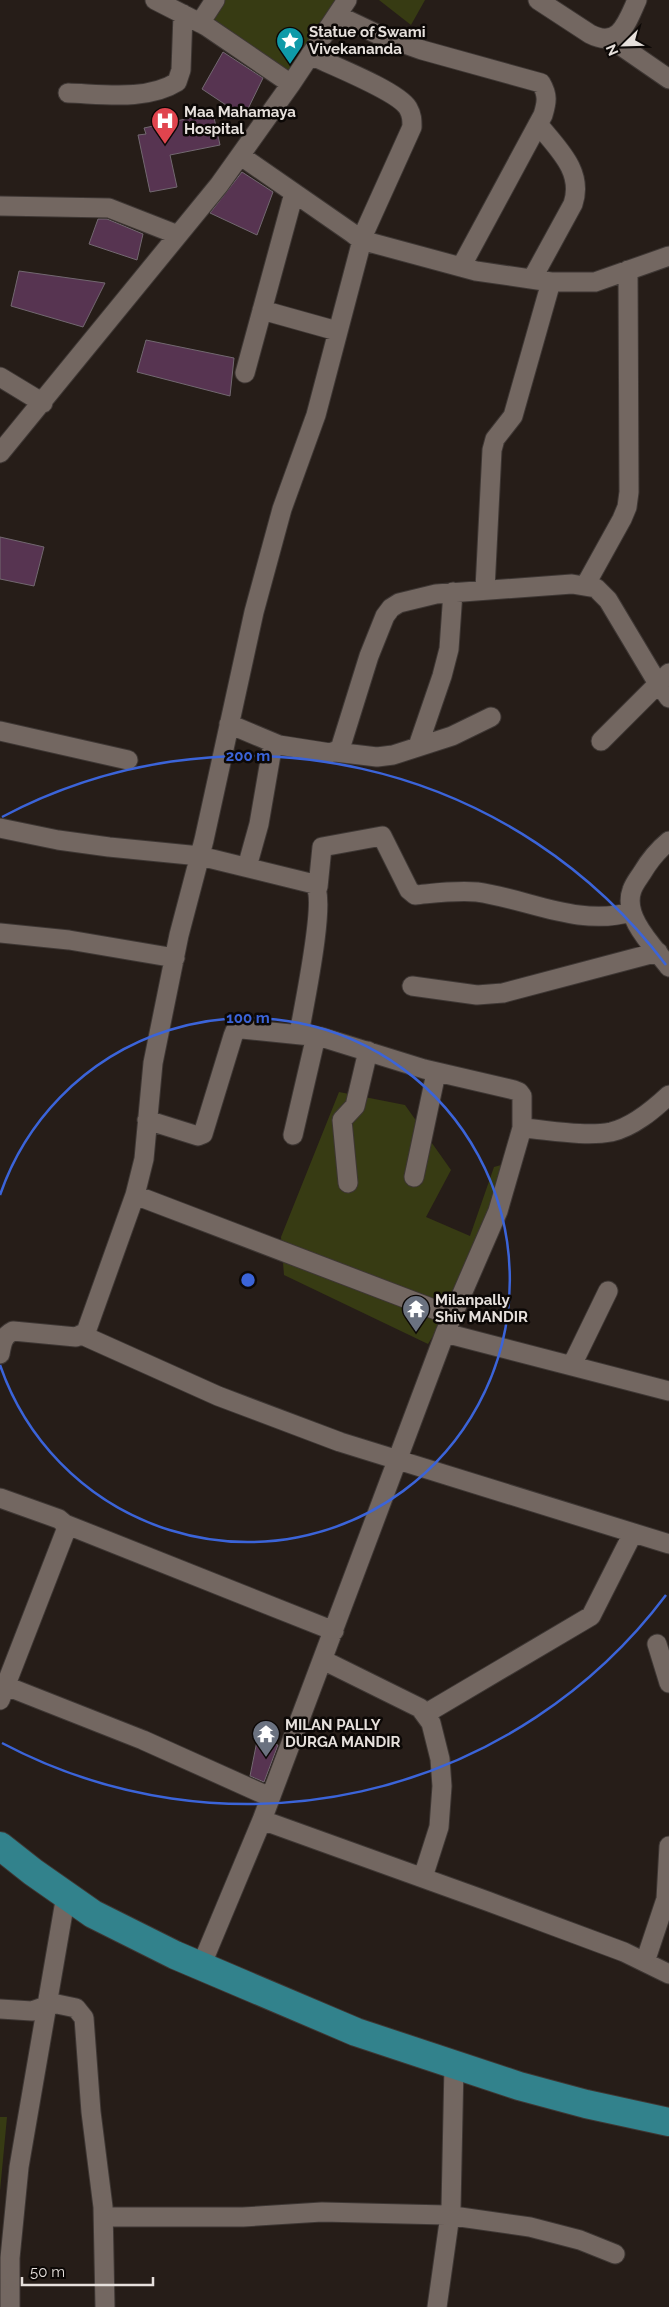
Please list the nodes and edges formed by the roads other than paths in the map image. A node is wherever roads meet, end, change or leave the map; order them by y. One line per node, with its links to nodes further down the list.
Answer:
1 (155, 0): 6 (street)
2 (215, 0): 7 (street)
3 (538, 0): 8 (street)
4 (637, 0): 8 (street)
5 (342, 7): 9 (street); 13 (street)
6 (183, 14): 7 (street); 12 (street)
7 (200, 23): 11 (street)
8 (611, 38): 10 (street)
9 (310, 55): 11 (street); 18 (street)
10 (669, 80)
11 (291, 84): 14 (street)
12 (68, 93)
13 (538, 124): 20 (street); 22 (street)
14 (241, 156): 15 (street); 17 (street)
15 (294, 192): 18 (street); 24 (street)
16 (0, 206): 17 (street)
17 (178, 235): 28 (street)
18 (361, 240): 20 (street); 25 (street)
19 (669, 256): 21 (street)
20 (461, 267): 22 (street)
21 (628, 270): 23 (street); 30 (street)
22 (532, 279): 23 (street)
23 (550, 282): 31 (street)
24 (262, 310): 25 (street); 26 (street)
25 (337, 331): 36 (street)
26 (245, 373)
27 (0, 377): 28 (street)
28 (43, 403): 29 (street)
29 (0, 453)
30 (586, 584): 31 (street); 33 (street)
31 (485, 589): 32 (street)
32 (453, 592): 40 (street); 41 (street)
33 (663, 678): 34 (street); 38 (street)
34 (669, 698)
35 (491, 717): 40 (street)
36 (230, 724): 39 (street); 45 (street)
37 (0, 731): 42 (street)
38 (601, 741)
39 (273, 743): 41 (street); 46 (street)
40 (418, 746): 41 (street)
41 (336, 752)
42 (128, 760)
43 (0, 828): 45 (street)
44 (669, 841): 48 (street)
45 (200, 856): 46 (street); 50 (street)
46 (247, 867): 47 (street)
47 (318, 887): 48 (street); 53 (street)
48 (631, 912): 51 (street)
49 (0, 933): 50 (street)
50 (175, 958): 57 (street)
51 (664, 960): 52 (street)
52 (412, 986)
53 (307, 1035): 54 (street); 57 (street); 59 (street)
54 (368, 1051): 55 (street); 61 (street)
55 (436, 1073): 58 (street); 60 (street)
56 (669, 1095): 58 (street)
57 (147, 1120): 62 (street)
58 (522, 1128): 64 (street)
59 (293, 1135)
60 (414, 1178)
61 (348, 1183)
62 (136, 1195): 64 (street); 65 (street)
63 (608, 1291): 67 (street)
64 (449, 1325): 67 (street); 69 (street)
65 (82, 1336): 66 (street); 69 (street)
66 (0, 1354)
67 (572, 1365): 68 (street)
68 (669, 1390)
69 (398, 1462): 72 (street); 74 (street)
70 (0, 1498): 71 (street)
71 (65, 1524): 74 (street); 78 (street)
72 (633, 1533): 73 (street); 79 (street)
73 (669, 1544)
74 (334, 1631): 76 (street)
75 (657, 1644): 77 (street)
76 (323, 1660): 79 (street); 80 (street)
77 (669, 1683)
78 (3, 1693): 80 (street)
79 (425, 1714): 84 (street)
80 (270, 1797): 81 (street)
81 (262, 1820): 84 (street); 87 (street)
82 (0, 1846): 85 (main road)
83 (669, 1846): 86 (street)
84 (423, 1877): 86 (street)
85 (66, 1895): 87 (main road); 89 (street)
86 (645, 1962): 88 (street)
87 (201, 1966): 91 (main road)
88 (669, 1974)
89 (49, 2005): 90 (street); 94 (street); 96 (street)
90 (0, 2009)
91 (454, 2065): 92 (main road); 93 (street)
92 (669, 2122)
93 (450, 2216): 94 (street); 95 (street); 98 (street)
94 (104, 2217): 97 (street)
95 (615, 2254)
96 (10, 2307)
97 (105, 2307)
98 (437, 2307)

